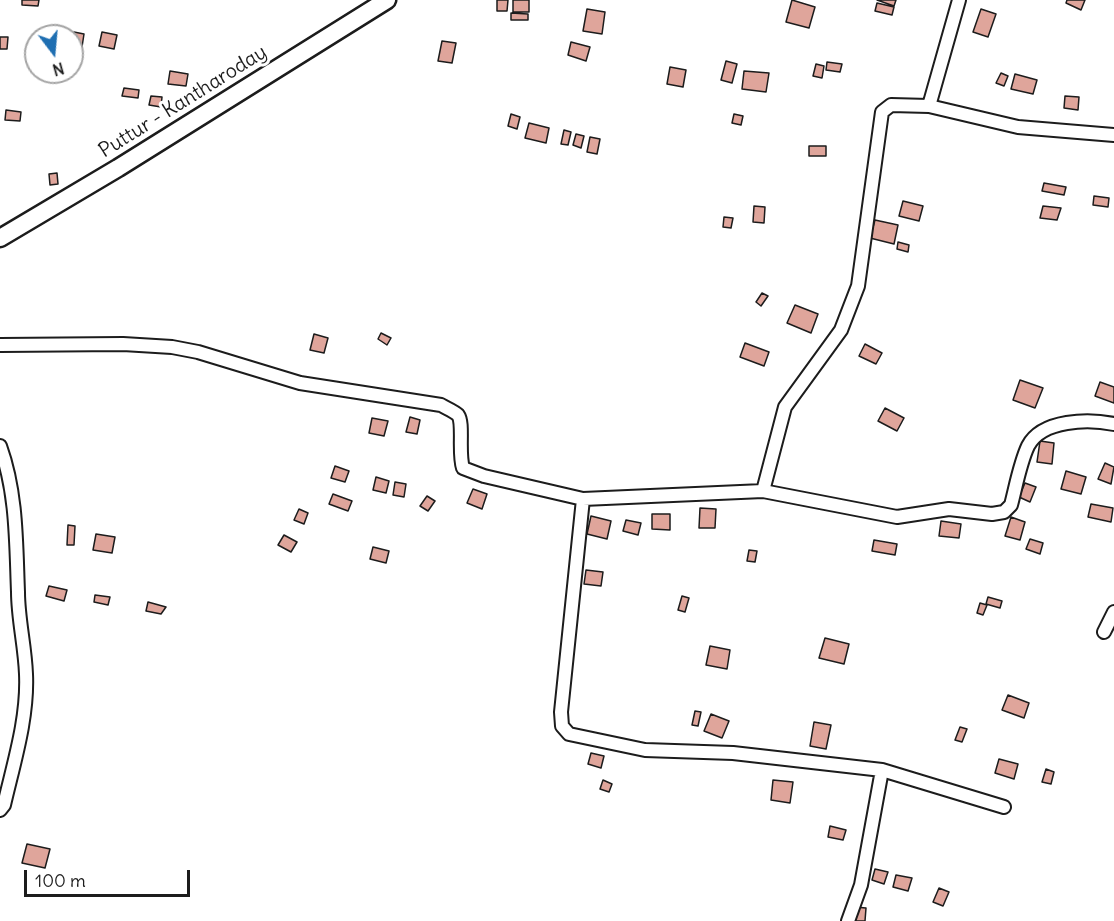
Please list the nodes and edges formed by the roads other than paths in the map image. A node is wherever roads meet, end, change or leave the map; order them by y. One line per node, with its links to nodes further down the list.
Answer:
1 (387, 0): 5 (main road, Puttur - Kantharoday)
2 (959, 0): 3 (street)
3 (929, 106): 4 (street); 9 (street)
4 (1114, 135)
5 (0, 238)
6 (0, 345): 10 (street)
7 (1114, 424): 9 (street)
8 (0, 446): 15 (street)
9 (764, 491): 10 (street)
10 (583, 499): 13 (street)
11 (1114, 612): 12 (street)
12 (1104, 632)
13 (882, 770): 14 (street); 16 (street)
14 (1004, 807)
15 (0, 810)
16 (848, 921)

